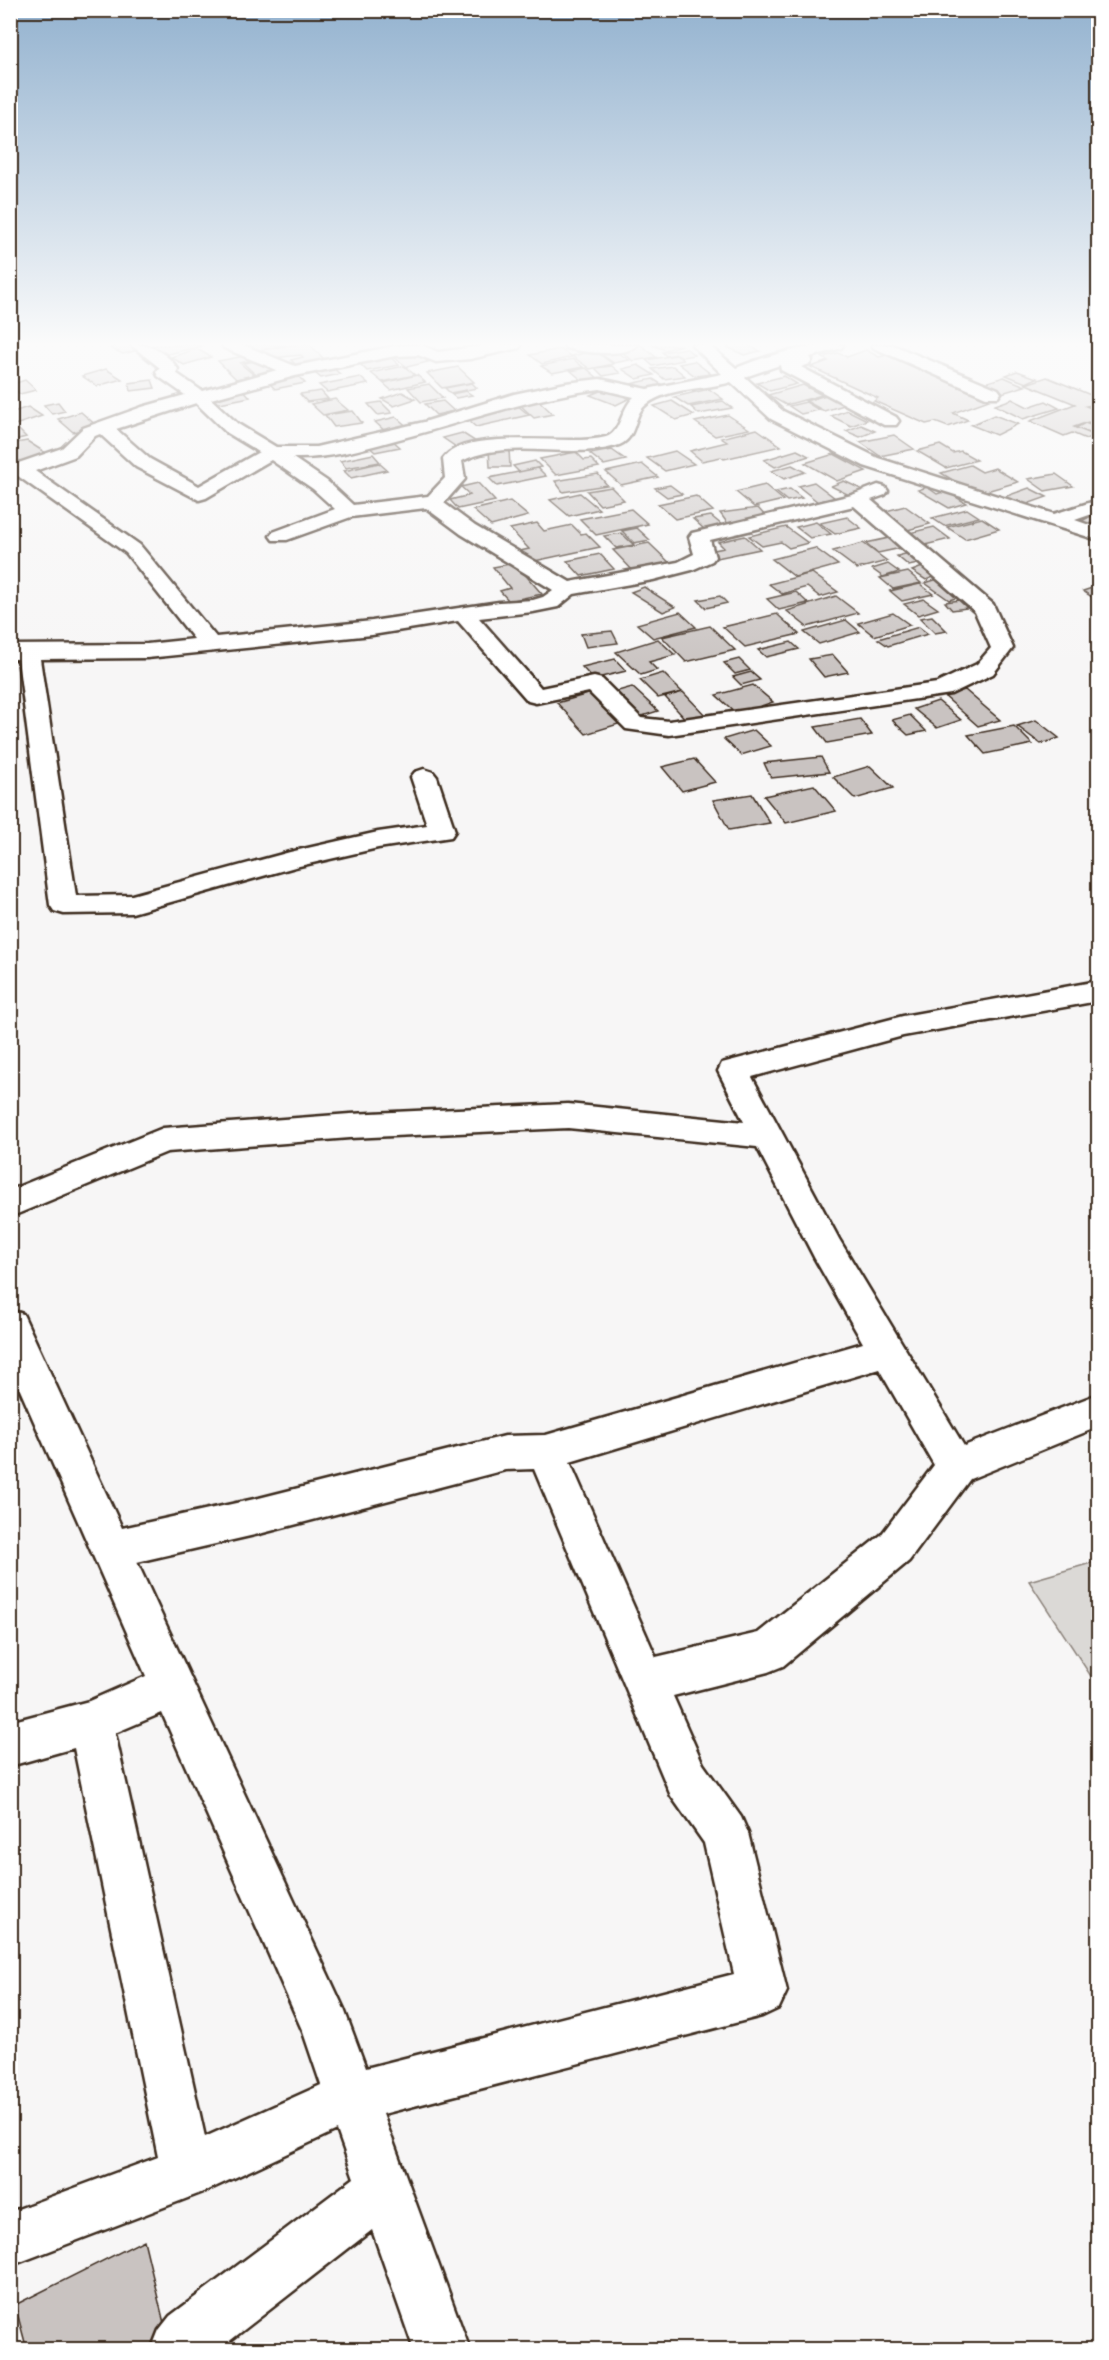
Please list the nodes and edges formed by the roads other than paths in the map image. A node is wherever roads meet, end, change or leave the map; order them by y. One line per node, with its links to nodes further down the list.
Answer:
1 (60, 455): 7 (street)
2 (134, 455): 3 (street)
3 (267, 455)
4 (277, 455): 12 (street)
5 (457, 455): 10 (street)
6 (857, 455): 8 (street)
7 (15, 471): 18 (street)
8 (915, 476): 9 (street); 13 (street)
9 (858, 499): 16 (street); 17 (street)
10 (433, 501): 12 (street); 16 (street)
11 (1098, 506): 13 (street)
12 (348, 511): 15 (street)
13 (1055, 520): 14 (street)
14 (1098, 534)
15 (280, 536)
16 (567, 590): 17 (street)
17 (463, 613): 18 (street)
18 (210, 645): 19 (street)
19 (19, 652): 20 (street)
20 (424, 777)
21 (1098, 991): 22 (street)
22 (767, 1136): 23 (street); 25 (street)
23 (10, 1204)
24 (10, 1325): 29 (street)
25 (886, 1351): 27 (street); 28 (street)
26 (1098, 1410): 28 (street)
27 (546, 1452): 29 (street); 30 (street)
28 (956, 1467): 30 (street)
29 (112, 1549): 31 (street)
30 (645, 1682): 34 (street)
31 (173, 1686): 32 (street); 34 (street)
32 (91, 1722): 33 (street); 35 (street)
33 (10, 1744)
34 (352, 2097): 35 (street); 36 (street)
35 (187, 2172): 37 (street)
36 (384, 2188): 38 (street); 39 (street)
37 (10, 2239)
38 (179, 2349)
39 (442, 2349)

